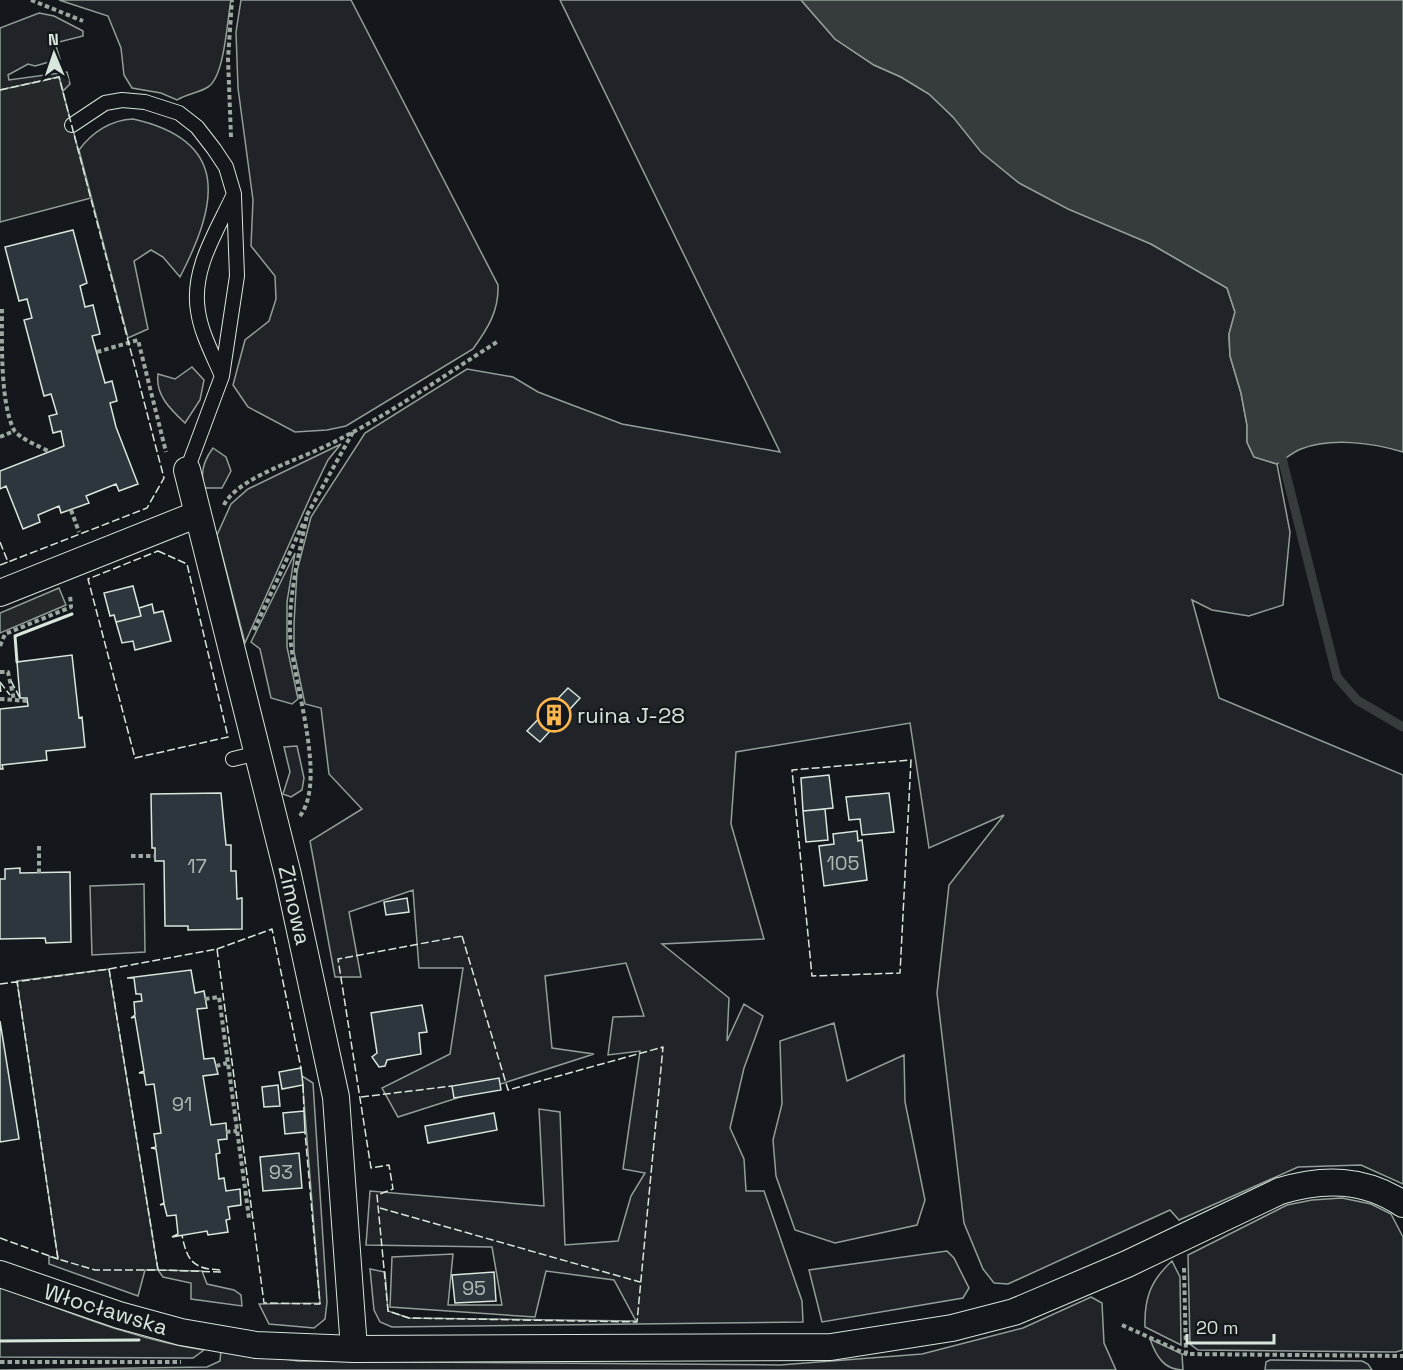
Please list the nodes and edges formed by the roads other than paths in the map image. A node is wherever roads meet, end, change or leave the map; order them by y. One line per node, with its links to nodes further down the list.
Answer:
1 (72, 125): 2 (lane)
2 (234, 194): 3 (lane); 3 (lane)
3 (222, 376): 4 (lane)
4 (177, 464): 5 (street, Zimowa)
5 (198, 514): 6 (street); 7 (street, Zimowa)
6 (0, 593)
7 (258, 753): 8 (lane); 11 (street, Zimowa)
8 (233, 759)
9 (1403, 1204): 11 (street, Włocławska)
10 (0, 1274): 11 (street, Włocławska)
11 (354, 1349)

